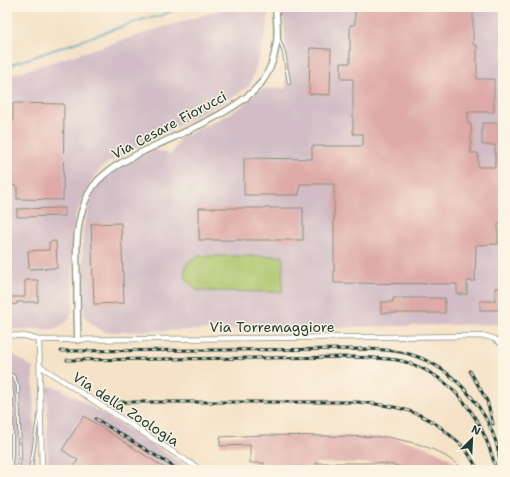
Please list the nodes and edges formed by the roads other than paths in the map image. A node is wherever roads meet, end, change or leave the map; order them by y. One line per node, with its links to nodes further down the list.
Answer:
1 (276, 7): 2 (street, Via Cesare Fiorucci)
2 (277, 34): 3 (lane); 6 (street, Via Cesare Fiorucci)
3 (289, 83)
4 (7, 335): 5 (street, Via Torremaggiore)
5 (39, 340): 6 (street, Via Torremaggiore); 8 (street)
6 (78, 340): 7 (street, Via Torremaggiore)
7 (503, 345)
8 (40, 366): 11 (street); 16 (street, Via della Zoologia)
9 (7, 372): 13 (lane)
10 (7, 382): 12 (lane)
11 (40, 407): 14 (lane); 15 (street)
12 (10, 470)
13 (16, 470)
14 (30, 470)
15 (42, 470)
16 (201, 470)

